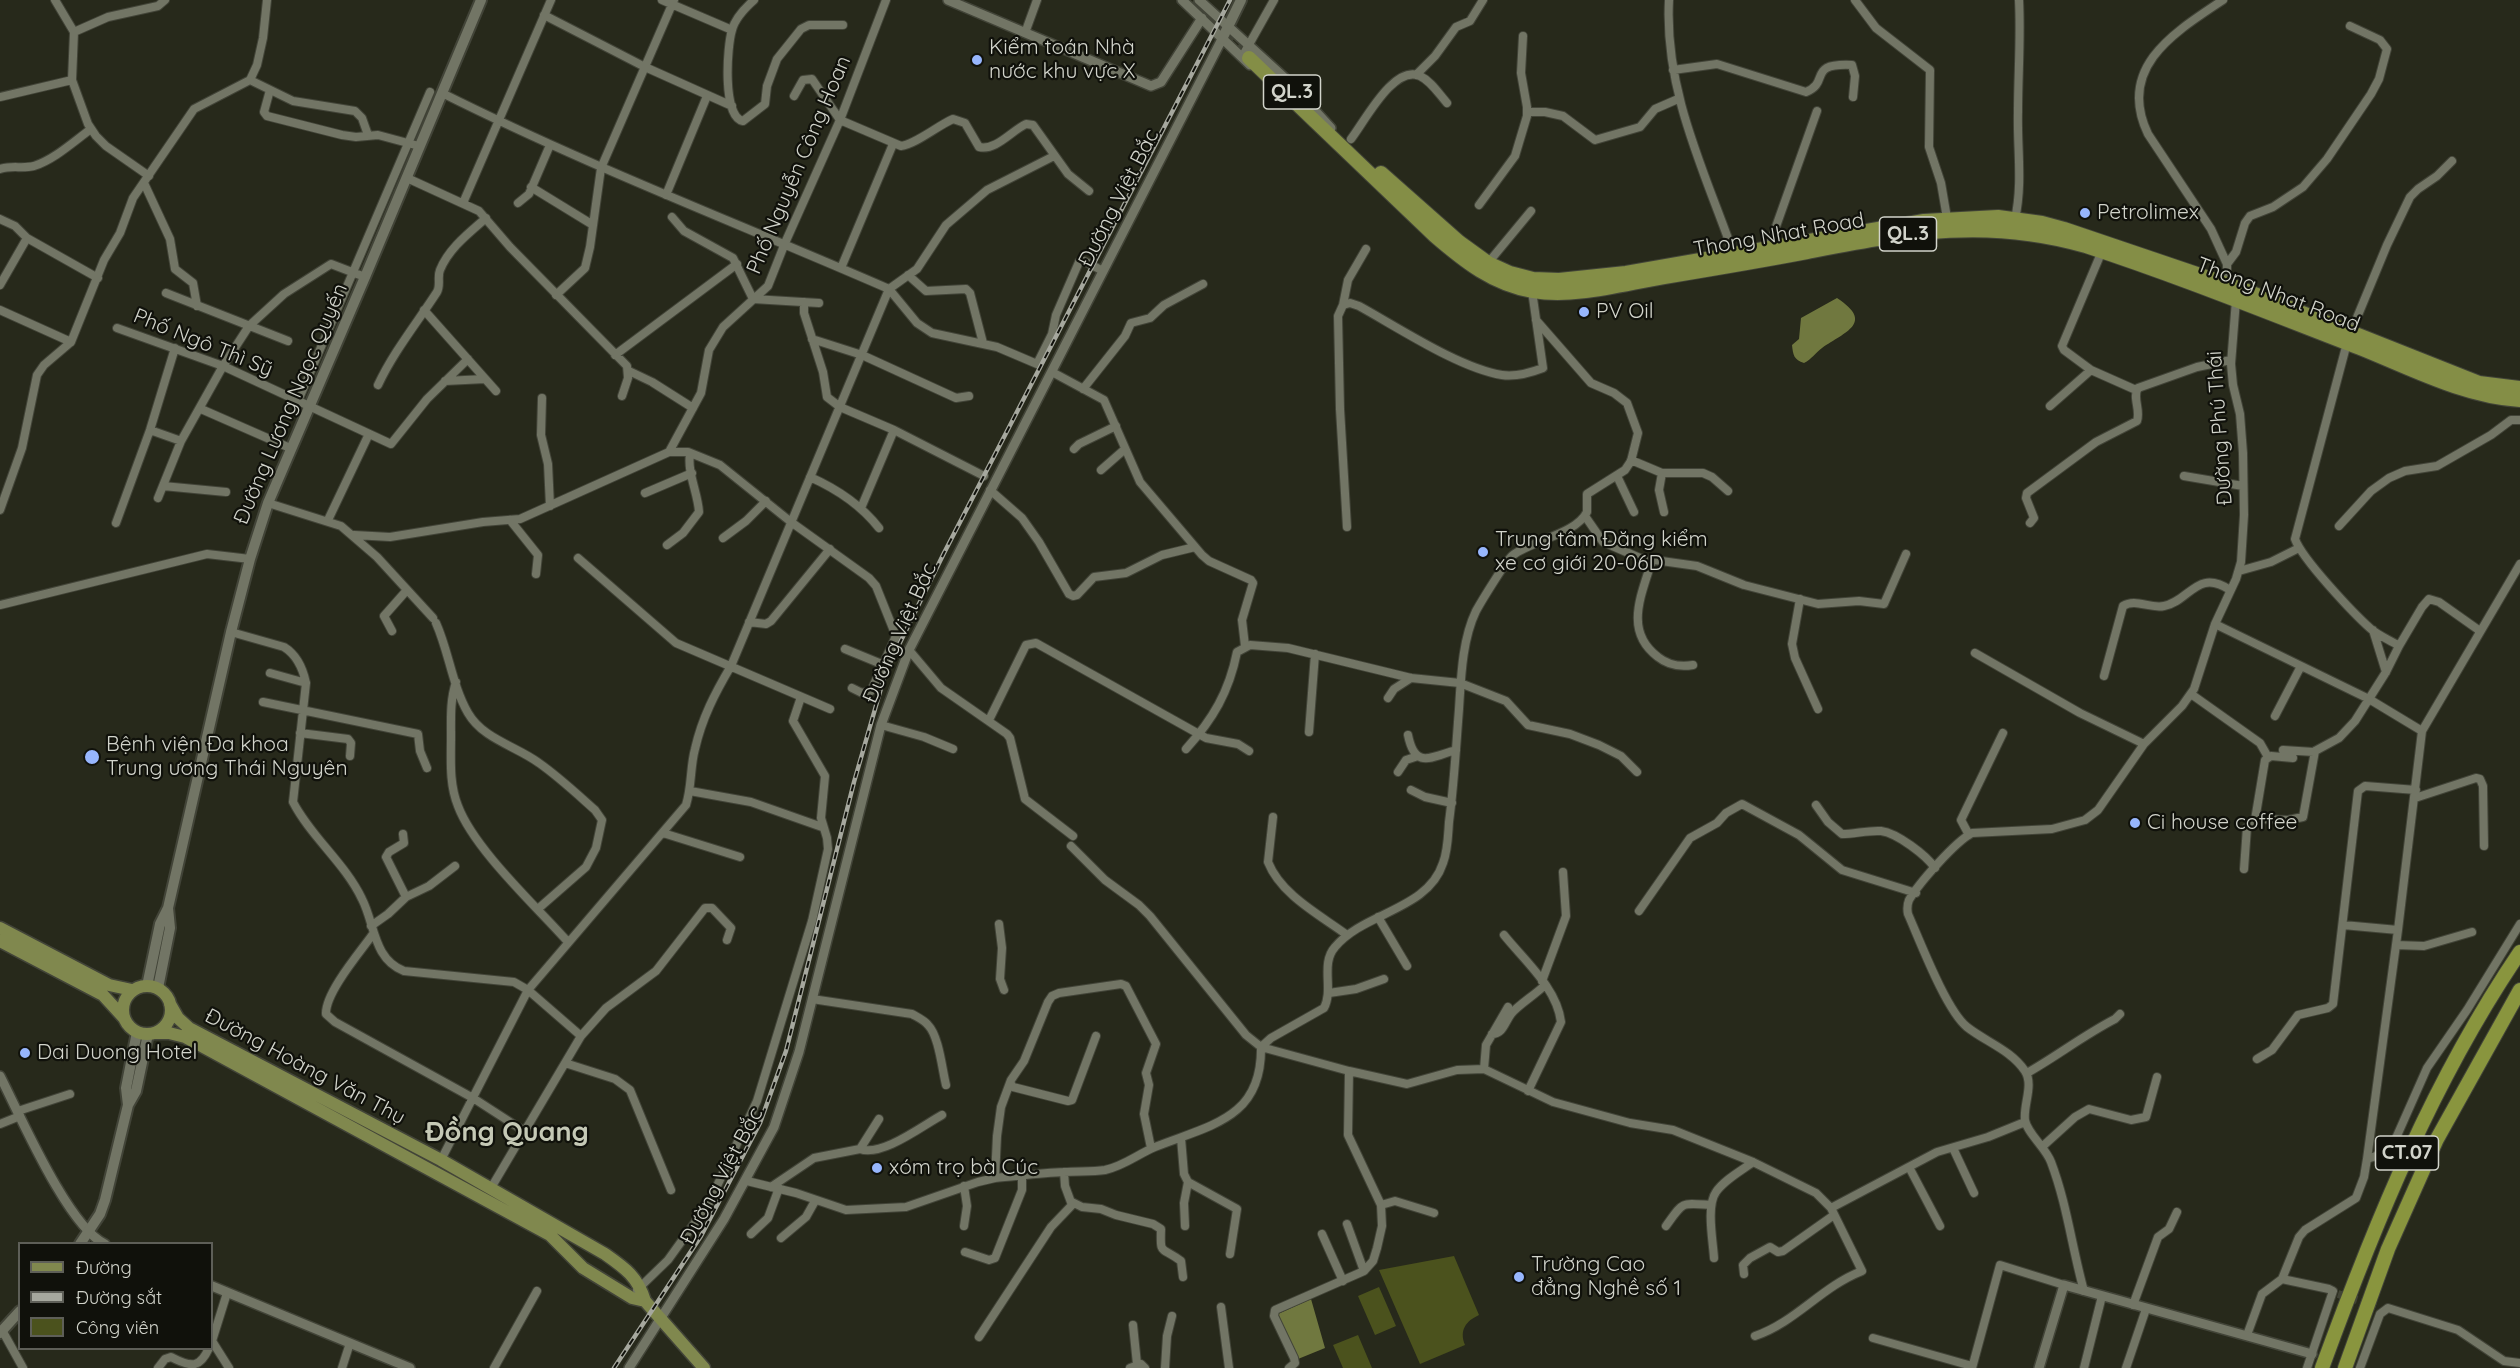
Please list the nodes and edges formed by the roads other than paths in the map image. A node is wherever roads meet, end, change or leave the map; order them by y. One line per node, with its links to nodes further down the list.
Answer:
1 (56, 0): 28 (street)
2 (165, 0): 28 (street)
3 (267, 0): 37 (street)
4 (481, 0): 40 (main road, Đường Lương Ngọc Quyến)
5 (551, 0): 22 (street)
6 (662, 0): 20 (street)
7 (754, 0): 27 (street)
8 (886, 0): 50 (street, Phố Nguyễn Công Hoan)
9 (948, 0): 29 (street)
10 (1037, 0): 29 (street)
11 (1184, 0): 23 (street)
12 (1199, 0): 21 (street)
13 (1241, 0): 26 (main road, Đường Việt Bắc)
14 (1274, 0): 32 (street)
15 (1483, 0): 35 (street)
16 (1669, 0): 34 (street)
17 (1856, 0): 76 (street)
18 (2019, 0): 78 (street)
19 (2223, 0): 88 (street)
20 (673, 2): 27 (street); 33 (street)
21 (1209, 10): 23 (street); 26 (street)
22 (544, 15): 33 (street); 51 (street)
23 (1202, 18): 29 (street); 31 (street)
24 (843, 25): 47 (street)
25 (2350, 26): 88 (street)
26 (1227, 28): 31 (main road, Đường Việt Bắc); 32 (street)
27 (732, 30): 47 (street)
28 (74, 32): 36 (street)
29 (1024, 33)
30 (1522, 36): 49 (street)
31 (1222, 39): 32 (street); 91 (street, Đường Việt Bắc)
32 (1248, 54): 53 (highway, Thong Nhat Road / QL.3)
33 (645, 67): 41 (street); 62 (street)
34 (1673, 70): 43 (street); 45 (street)
35 (1416, 75): 46 (street); 55 (street)
36 (72, 80): 44 (street); 52 (street)
37 (250, 80): 38 (street); 64 (street)
38 (270, 90): 54 (street); 54 (street)
39 (430, 93): 56 (street)
40 (442, 93): 51 (street); 59 (main road, Đường Lương Ngọc Quyến)
41 (707, 96): 47 (street); 69 (street)
42 (794, 96): 50 (street)
43 (1853, 96)
44 (0, 97)
45 (1678, 99): 49 (street); 85 (street)
46 (1447, 103)
47 (732, 106)
48 (1817, 111): 83 (street)
49 (1527, 112): 72 (street)
50 (840, 120): 57 (street); 81 (street, Phố Nguyễn Công Hoan)
51 (498, 121): 58 (street); 70 (street)
52 (91, 129): 63 (street); 64 (street)
53 (1330, 132): 86 (highway, Thong Nhat Road / QL.3); 97 (highway, Thong Nhat Road / QL.3)
54 (368, 135): 56 (street)
55 (1351, 139)
56 (408, 143): 59 (street); 90 (street)
57 (893, 144): 60 (street); 89 (street)
58 (550, 145): 62 (street); 67 (street)
59 (419, 146): 65 (main road, Đường Lương Ngọc Quyến)
60 (1054, 156): 68 (street); 92 (street)
61 (2452, 161): 112 (street)
62 (601, 168): 69 (street); 79 (street)
63 (0, 169)
64 (149, 176): 66 (street)
65 (406, 178): 70 (street); 94 (main road, Đường Lương Ngọc Quyến)
66 (144, 183): 93 (street); 106 (street)
67 (531, 187): 71 (street); 79 (street)
68 (1089, 191)
69 (666, 195): 81 (street)
70 (464, 203): 75 (street)
71 (518, 203)
72 (1479, 205)
73 (1531, 211): 86 (street)
74 (672, 217): 87 (street)
75 (486, 218): 101 (street); 108 (street)
76 (1947, 218): 78 (highway, Thong Nhat Road / QL.3); 83 (highway, Thong Nhat Road / QL.3)
77 (0, 219): 80 (street)
78 (2015, 219): 99 (highway, Thong Nhat Road / QL.3)
79 (593, 225): 101 (street)
80 (27, 238): 93 (street); 96 (street)
81 (785, 243): 89 (street); 102 (street, Phố Nguyễn Công Hoan)
82 (1366, 249): 105 (street)
83 (1768, 249): 85 (highway, Thong Nhat Road / QL.3)
84 (2102, 251): 85 (highway, Thong Nhat Road / QL.3); 99 (highway, Thong Nhat Road / QL.3); 123 (street)
85 (1735, 260): 97 (highway, Thong Nhat Road / QL.3)
86 (1488, 263): 97 (highway, Thong Nhat Road / QL.3)
87 (737, 264): 102 (street); 118 (street)
88 (2228, 264): 99 (street, Đường Phú Thái)
89 (841, 268): 98 (street)
90 (353, 272): 94 (street); 110 (street); 137 (street)
91 (1103, 272): 116 (street); 125 (street, Đường Việt Bắc)
92 (908, 275): 98 (street); 116 (street)
93 (98, 278): 115 (street)
94 (365, 278): 137 (main road, Đường Lương Ngọc Quyến)
95 (1203, 284): 130 (street)
96 (0, 285)
97 (1532, 285): 109 (street)
98 (889, 289): 116 (street); 119 (street)
99 (2234, 291): 112 (highway, Thong Nhat Road / QL.3); 121 (street, Đường Phú Thái)
100 (166, 293): 106 (street)
101 (556, 295): 118 (street)
102 (753, 299): 103 (street); 140 (street, Phố Nguyễn Công Hoan)
103 (804, 302): 104 (street); 113 (street)
104 (819, 303)
105 (1344, 305): 109 (street); 182 (street)
106 (197, 306): 110 (street)
107 (0, 310): 115 (street)
108 (424, 310): 120 (street); 128 (street)
109 (1536, 320): 153 (street)
110 (249, 326): 114 (street); 122 (street)
111 (117, 328): 117 (street, Phố Ngô Thì Sỹ)
112 (2349, 337): 129 (highway, Thong Nhat Road / QL.3); 136 (highway, Thong Nhat Road / QL.3); 188 (street)
113 (812, 339): 119 (street); 139 (street)
114 (288, 341)
115 (71, 342): 172 (street)
116 (983, 343)
117 (175, 348): 122 (street, Phố Ngô Thì Sỹ); 144 (street)
118 (615, 355): 124 (street)
119 (862, 355): 134 (street); 139 (street)
120 (468, 359): 126 (street); 127 (street)
121 (2231, 360): 131 (street); 162 (street, Đường Phú Thái)
122 (223, 366): 137 (street, Phố Ngô Thì Sỹ); 141 (street)
123 (2091, 370): 131 (street); 138 (street)
124 (629, 371): 133 (street); 140 (street)
125 (1052, 372): 130 (street); 163 (street, Đường Việt Bắc)
126 (485, 379): 127 (street); 132 (street)
127 (445, 381): 146 (street)
128 (378, 386)
129 (2520, 388)
130 (1083, 389): 143 (street)
131 (2136, 390): 179 (street)
132 (496, 391)
133 (622, 396)
134 (969, 396)
135 (542, 398): 170 (street)
136 (2520, 400)
137 (303, 403): 146 (street, Phố Ngô Thì Sỹ); 148 (main road, Đường Lương Ngọc Quyến)
138 (2050, 406)
139 (840, 407): 145 (street); 159 (street)
140 (693, 408): 151 (street, Phố Nguyễn Công Hoan)
141 (201, 409): 147 (street); 148 (street)
142 (2520, 420): 181 (street)
143 (1116, 426): 149 (street); 150 (street)
144 (150, 430): 147 (street); 180 (street)
145 (894, 430): 157 (street); 171 (street)
146 (368, 436): 176 (street)
147 (181, 441): 161 (street)
148 (290, 448): 169 (main road, Đường Lương Ngọc Quyến)
149 (1074, 449)
150 (1125, 449): 154 (street); 187 (street)
151 (669, 452): 152 (street); 170 (street)
152 (690, 454): 156 (street); 168 (street)
153 (1631, 460): 155 (street); 158 (street)
154 (1101, 470)
155 (1662, 472): 164 (street); 174 (street)
156 (692, 473): 166 (street); 186 (street)
157 (984, 476)
158 (1617, 476): 173 (street); 175 (street)
159 (810, 477): 171 (street); 178 (street)
160 (2184, 477): 162 (street)
161 (163, 486): 165 (street); 167 (street)
162 (2243, 486): 195 (street, Đường Phú Thái)
163 (990, 490): 187 (street); 210 (street, Đường Việt Bắc)
164 (1728, 491)
165 (226, 492)
166 (645, 493)
167 (158, 498)
168 (766, 501): 178 (street); 185 (street)
169 (268, 503): 176 (street); 192 (main road, Đường Lương Ngọc Quyến)
170 (550, 506): 177 (street)
171 (861, 508): 183 (street)
172 (0, 510)
173 (1634, 512)
174 (1664, 512)
175 (1585, 516): 193 (street); 223 (street)
176 (328, 520): 184 (street)
177 (510, 520): 184 (street); 196 (street)
178 (791, 522): 189 (street); 201 (street)
179 (2030, 523)
180 (116, 524)
181 (2340, 526)
182 (1347, 527)
183 (879, 528)
184 (354, 535): 197 (street)
185 (723, 538)
186 (667, 546)
187 (1195, 547): 208 (street)
188 (2299, 548): 195 (street); 204 (street)
189 (830, 549): 201 (street); 213 (street)
190 (1906, 554): 199 (street)
191 (578, 558): 215 (street)
192 (250, 559): 200 (street); 206 (main road, Đường Lương Ngọc Quyến)
193 (1652, 560): 199 (street); 214 (street)
194 (2520, 564): 205 (street)
195 (2239, 571): 198 (street, Đường Phú Thái)
196 (536, 574)
197 (407, 590): 203 (street); 221 (street)
198 (2230, 590): 202 (street, Đường Phú Thái); 219 (street)
199 (1800, 599): 231 (street)
200 (0, 605)
201 (749, 622): 215 (street)
202 (2215, 624): 216 (street); 225 (street, Đường Phú Thái)
203 (392, 630)
204 (2373, 630): 207 (street); 217 (street)
205 (2480, 631): 207 (street); 236 (street)
206 (231, 632): 222 (street); 298 (main road, Đường Lương Ngọc Quyến)
207 (2399, 645): 217 (street)
208 (1245, 646): 212 (street); 239 (street)
209 (845, 649): 213 (street)
210 (909, 650): 234 (street); 235 (street, Đường Việt Bắc)
211 (1975, 653): 242 (street)
212 (1315, 654): 220 (street); 237 (street)
213 (884, 665): 224 (street)
214 (1693, 665)
215 (731, 666): 226 (street); 257 (street)
216 (2301, 666): 228 (street); 233 (street)
217 (2386, 672): 228 (street)
218 (270, 673): 222 (street)
219 (2104, 676)
220 (1411, 678): 223 (street); 227 (street)
221 (456, 682): 277 (street); 277 (street)
222 (306, 683): 232 (street)
223 (1460, 683): 245 (street); 255 (street)
224 (852, 688)
225 (2191, 694): 242 (street, Đường Phú Thái); 251 (street)
226 (801, 696): 230 (street); 263 (street)
227 (1388, 698)
228 (2369, 699): 236 (street); 248 (street)
229 (263, 702): 232 (street)
230 (830, 709)
231 (1818, 709)
232 (303, 710): 238 (street); 253 (street)
233 (2274, 717)
234 (989, 720): 239 (street); 267 (street)
235 (880, 725): 243 (street); 305 (street, Đường Việt Bắc)
236 (2422, 731): 258 (street)
237 (1310, 732)
238 (300, 733): 249 (street); 284 (street)
239 (1200, 734): 244 (street); 247 (street)
240 (2002, 734): 266 (street)
241 (1408, 735): 250 (street)
242 (2145, 744): 266 (street, Đường Phú Thái)
243 (953, 749)
244 (1186, 749)
245 (1456, 750): 250 (street); 259 (street)
246 (2283, 750): 248 (street)
247 (1250, 751)
248 (2314, 752): 262 (street)
249 (350, 756)
250 (1418, 756): 254 (street)
251 (2268, 757): 252 (street); 262 (street)
252 (2293, 758)
253 (427, 768)
254 (1398, 772)
255 (1637, 772)
256 (1411, 790): 259 (street)
257 (690, 791): 263 (street); 264 (street)
258 (2415, 794): 269 (street); 282 (street); 285 (street)
259 (1452, 802): 279 (street)
260 (1816, 805): 272 (street)
261 (1274, 817): 287 (street)
262 (2255, 820): 273 (street)
263 (822, 827): 380 (street)
264 (663, 832): 270 (street); 291 (street)
265 (403, 834): 276 (street)
266 (1969, 835): 272 (street)
267 (1073, 836)
268 (1071, 846): 314 (street)
269 (2484, 846)
270 (740, 857)
271 (455, 866): 276 (street)
272 (1935, 868): 275 (street)
273 (2244, 869)
274 (1563, 872): 297 (street)
275 (1916, 892): 278 (street); 319 (street)
276 (406, 897): 284 (street)
277 (538, 908): 291 (street)
278 (1639, 911)
279 (1378, 916): 287 (street); 295 (street)
280 (999, 924): 301 (street)
281 (2520, 924): 340 (street)
282 (2343, 926): 285 (street); 315 (street)
283 (0, 928): 299 (main road)
284 (372, 930): 300 (street); 326 (street)
285 (2398, 930): 292 (street)
286 (2472, 932): 292 (street)
287 (1347, 935): 304 (street)
288 (1503, 935): 297 (street)
289 (728, 940): 312 (street)
290 (0, 941): 309 (main road)
291 (568, 942): 300 (street)
292 (2396, 945): 340 (street)
293 (2520, 946): 303 (highway)
294 (2520, 952): 303 (highway, CT.07)
295 (1407, 966)
296 (1384, 979): 304 (street)
297 (1543, 983): 311 (street); 324 (street)
298 (152, 987): 299 (main road); 306 (main road)
299 (132, 990): 309 (main road)
300 (528, 990): 312 (street); 326 (street)
301 (1004, 990)
302 (2520, 990): 426 (highway, CT.07)
303 (2494, 991): 425 (highway, CT.07)
304 (1329, 993): 314 (street)
305 (812, 999): 323 (street); 347 (street, Đường Việt Bắc)
306 (170, 1004): 310 (main road); 327 (main road, Đường Hoàng Văn Thụ)
307 (1508, 1007): 311 (street)
308 (2120, 1014): 319 (street)
309 (124, 1018): 310 (main road)
310 (147, 1033): 333 (main road, Đường Hoàng Văn Thụ); 366 (main road)
311 (1492, 1034): 317 (street)
312 (581, 1036): 316 (street)
313 (1095, 1036): 322 (street)
314 (1261, 1047): 318 (street); 335 (street)
315 (2257, 1059)
316 (565, 1063): 334 (street); 352 (street)
317 (1484, 1069): 318 (street); 324 (street)
318 (1349, 1071): 357 (street)
319 (2027, 1073): 331 (street)
320 (0, 1076): 328 (street)
321 (2157, 1077): 336 (street)
322 (1011, 1084): 337 (street); 346 (street)
323 (946, 1085)
324 (1528, 1092): 342 (street)
325 (70, 1094): 328 (street)
326 (472, 1098): 334 (street); 341 (street)
327 (351, 1112): 333 (main road); 341 (main road, Đường Hoàng Văn Thụ)
328 (19, 1113): 332 (street); 366 (street)
329 (942, 1115): 339 (street)
330 (879, 1119): 339 (street)
331 (2025, 1122): 336 (street); 338 (street)
332 (0, 1124)
333 (345, 1124): 387 (main road, Đường Hoàng Văn Thụ)
334 (524, 1131): 350 (street)
335 (1181, 1138): 337 (street); 348 (street)
336 (2043, 1146): 384 (street)
337 (1151, 1148): 344 (street)
338 (1953, 1148): 343 (street); 353 (street)
339 (860, 1149): 351 (street)
340 (2367, 1159): 378 (street)
341 (441, 1160): 350 (main road, Đường Hoàng Văn Thụ)
342 (1753, 1162): 356 (street); 358 (street)
343 (1909, 1167): 358 (street); 365 (street)
344 (1064, 1172): 345 (street); 355 (street)
345 (1022, 1176): 346 (street); 372 (street)
346 (995, 1178): 349 (street)
347 (747, 1181): 351 (street); 394 (street, Đường Việt Bắc)
348 (1188, 1182): 363 (street); 373 (street)
349 (964, 1186): 354 (street); 362 (street)
350 (490, 1188): 380 (main road, Đường Hoàng Văn Thụ)
351 (775, 1188): 354 (street); 367 (street)
352 (671, 1190)
353 (1974, 1193)
354 (815, 1201): 369 (street)
355 (1072, 1202): 377 (street); 399 (street)
356 (1711, 1205): 364 (street); 374 (street)
357 (1381, 1206): 360 (street); 375 (street)
358 (1832, 1212): 376 (street); 398 (street)
359 (2177, 1212): 389 (street)
360 (1434, 1213)
361 (1347, 1224): 375 (street)
362 (964, 1226)
363 (1185, 1226)
364 (1666, 1226)
365 (1940, 1226)
366 (88, 1233): 370 (main road); 371 (street)
367 (751, 1234)
368 (1322, 1234): 379 (street)
369 (781, 1238)
370 (81, 1242)
371 (102, 1242)
372 (965, 1252)
373 (1230, 1254)
374 (1714, 1258)
375 (1364, 1271): 379 (street)
376 (1743, 1274)
377 (1183, 1277)
378 (2282, 1279): 397 (street); 405 (street)
379 (1343, 1281): 420 (street)
380 (640, 1284): 387 (street); 388 (main road, Đường Hoàng Văn Thụ)
381 (213, 1286): 385 (street)
382 (2064, 1286): 384 (street); 408 (street); 421 (street)
383 (537, 1291): 414 (street)
384 (2084, 1291): 386 (street)
385 (227, 1293): 400 (street); 403 (street)
386 (2102, 1296): 389 (street); 422 (street)
387 (632, 1298): 388 (main road, Đường Hoàng Văn Thụ)
388 (649, 1305): 394 (main road)
389 (2133, 1305): 391 (street)
390 (1221, 1307): 419 (street)
391 (2146, 1309): 397 (street); 423 (street)
392 (18, 1313): 396 (main road)
393 (1173, 1317): 418 (street)
394 (661, 1319): 415 (street, Đường Việt Bắc); 416 (main road)
395 (1133, 1325): 407 (street)
396 (1, 1332): 409 (street)
397 (2247, 1335): 405 (street)
398 (1755, 1336)
399 (979, 1337)
400 (213, 1338)
401 (1873, 1338): 408 (street)
402 (213, 1343): 411 (street)
403 (350, 1343): 412 (street); 413 (street)
404 (208, 1350): 410 (street)
405 (2312, 1353): 424 (street)
406 (2520, 1363): 427 (street)
407 (1133, 1366): 417 (street)
408 (1972, 1367)
409 (22, 1368)
410 (158, 1368)
411 (229, 1368)
412 (342, 1368)
413 (408, 1368)
414 (494, 1368)
415 (629, 1368)
416 (704, 1368)
417 (1145, 1368)
418 (1165, 1368)
419 (1229, 1368)
420 (1289, 1368)
421 (2039, 1368)
422 (2084, 1368)
423 (2126, 1368)
424 (2307, 1368)
425 (2322, 1368)
426 (2345, 1368)
427 (2360, 1368)

